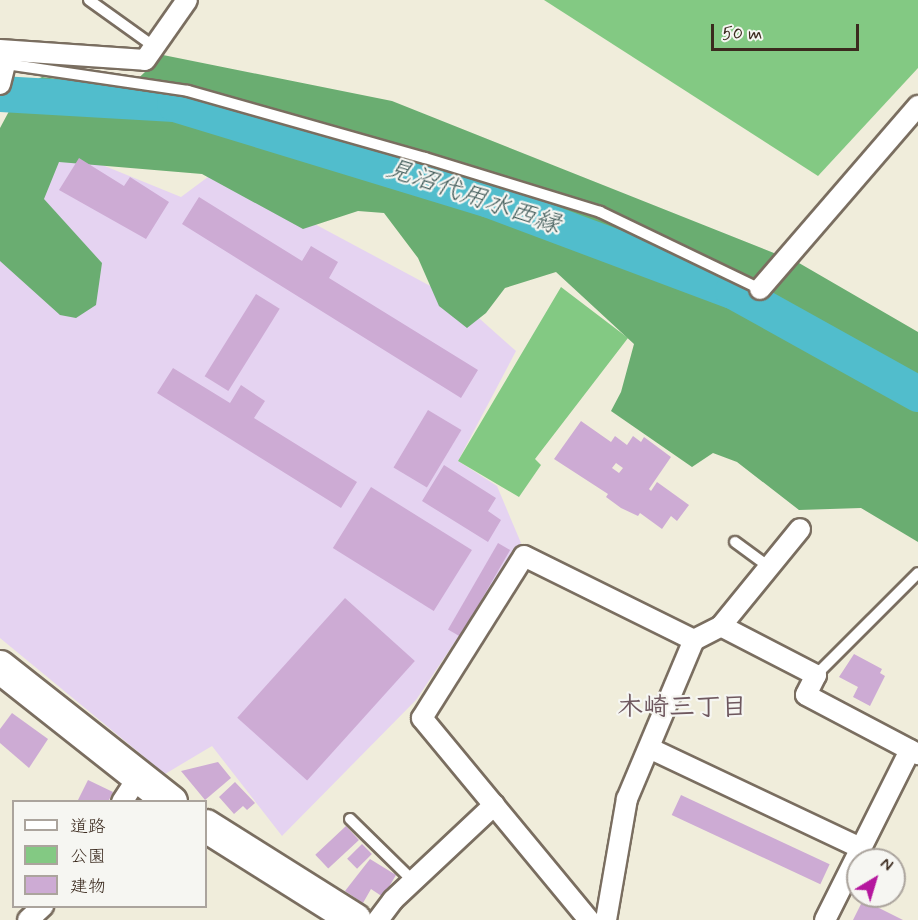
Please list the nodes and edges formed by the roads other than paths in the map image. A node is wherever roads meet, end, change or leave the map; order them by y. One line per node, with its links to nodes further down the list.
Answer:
1 (89, 0): 3 (lane)
2 (187, 0): 3 (street)
3 (156, 48): 4 (street)
4 (3, 64): 6 (lane)
5 (918, 106): 6 (street)
6 (760, 289)
7 (800, 529): 9 (street)
8 (735, 542): 9 (lane)
9 (769, 567): 11 (street)
10 (918, 573): 14 (lane)
11 (721, 626): 12 (street); 14 (street)
12 (694, 640): 15 (street); 19 (street)
13 (0, 667): 17 (main road)
14 (816, 675): 16 (street)
15 (649, 748): 22 (street); 30 (street)
16 (914, 752): 22 (street)
17 (130, 789): 18 (main road)
18 (168, 800)
19 (494, 805): 24 (street); 29 (street)
20 (351, 819): 24 (lane)
21 (207, 827): 27 (main road)
22 (861, 848)
23 (846, 878): 31 (street)
24 (413, 881): 28 (street)
25 (41, 908): 26 (street)
26 (28, 920)
27 (355, 920)
28 (378, 920)
29 (589, 920)
30 (606, 920)
31 (825, 920)

